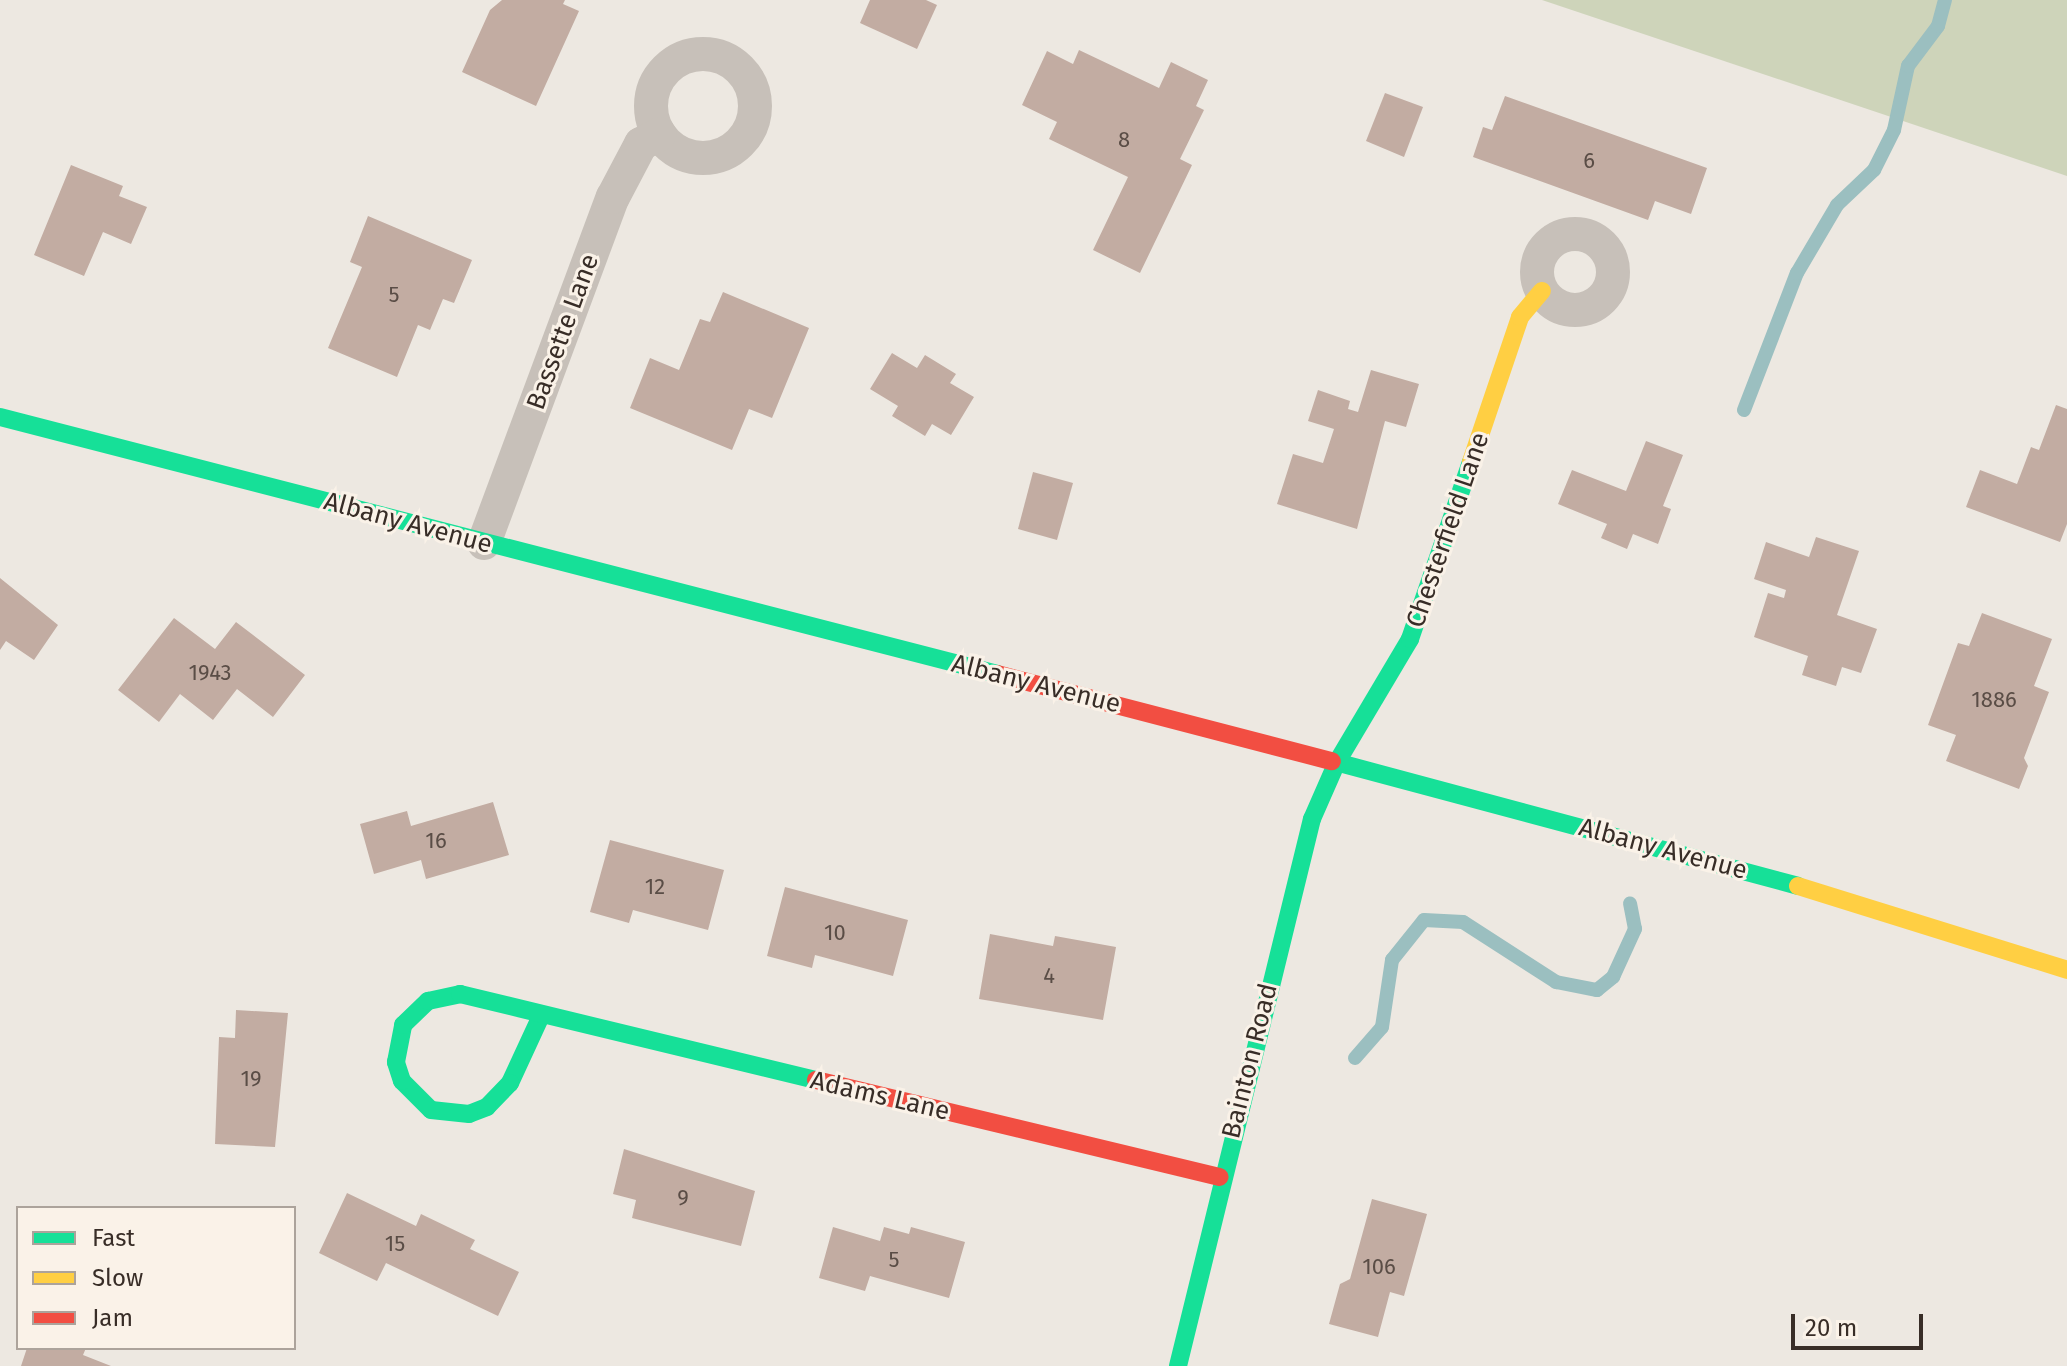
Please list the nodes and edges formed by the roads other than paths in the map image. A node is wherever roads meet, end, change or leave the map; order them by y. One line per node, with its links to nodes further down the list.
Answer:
1 (660, 134): 4 (street, Bassette Lane)
2 (1542, 291): 5 (main road, Chesterfield Lane)
3 (0, 417): 4 (main road, Albany Avenue)
4 (484, 543): 5 (main road, Albany Avenue)
5 (1337, 762): 6 (main road, Albany Avenue); 8 (main road, Bainton Road)
6 (2067, 970)
7 (540, 1018): 7 (main road, Adams Lane); 8 (main road, Adams Lane)
8 (1220, 1177): 9 (main road, Bainton Road)
9 (1178, 1366)

